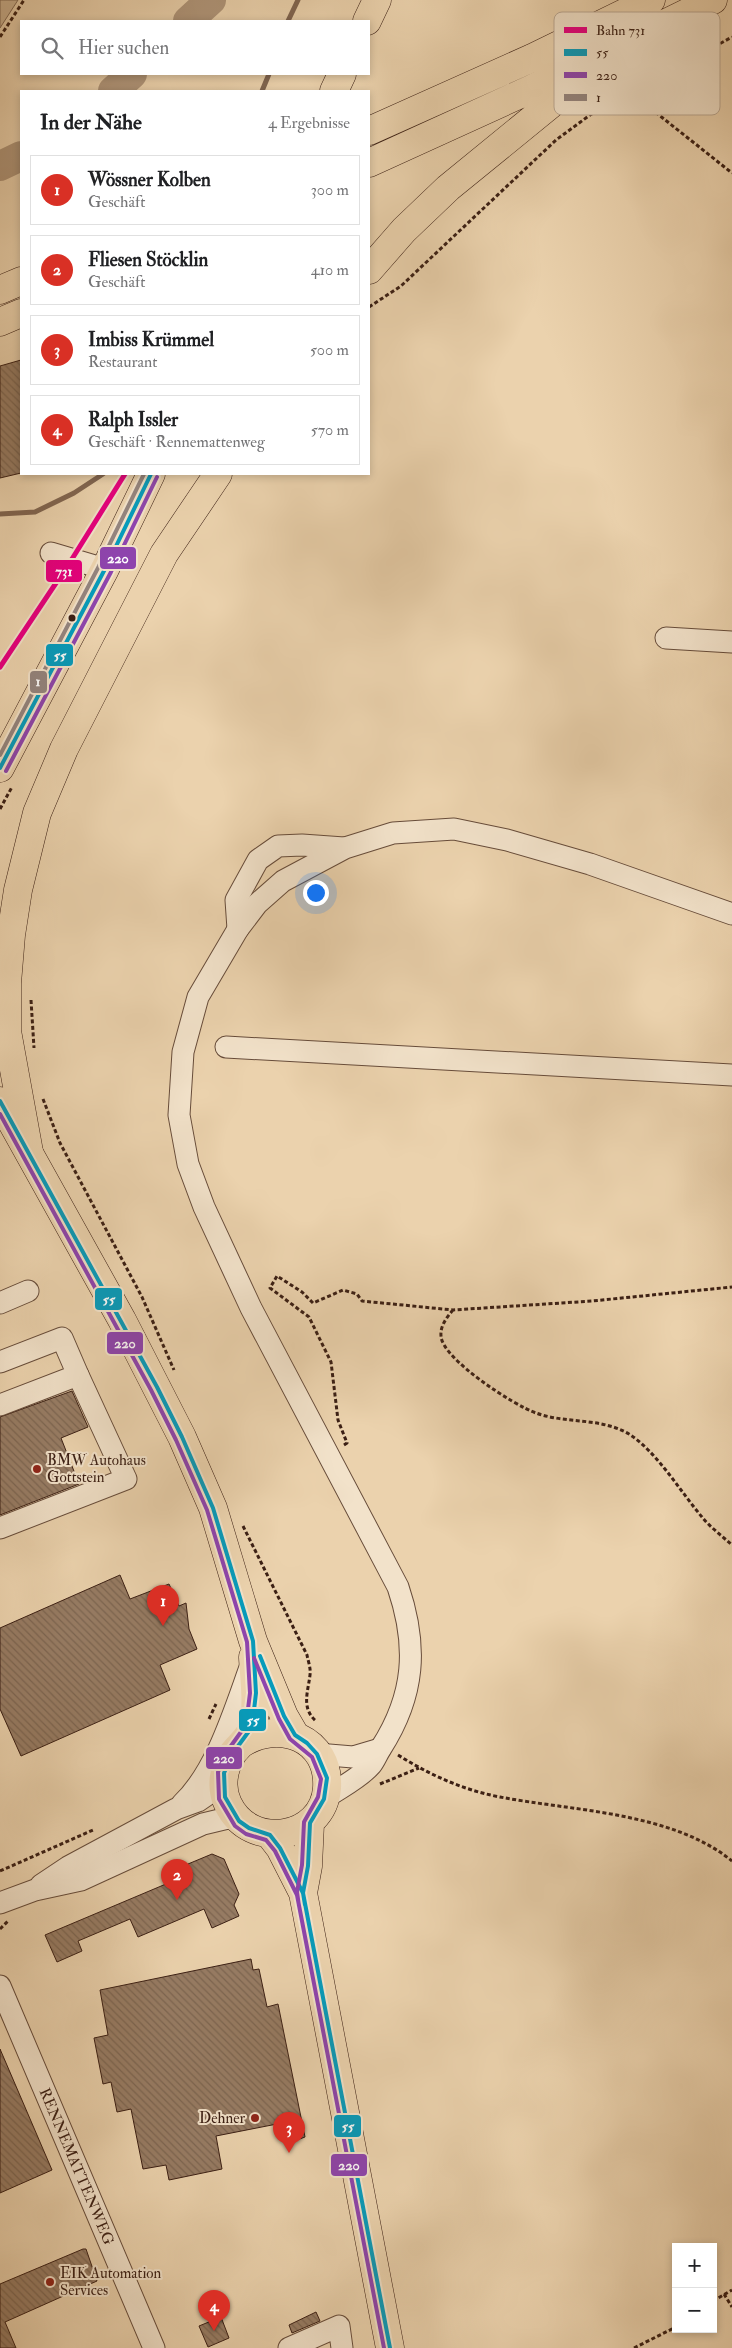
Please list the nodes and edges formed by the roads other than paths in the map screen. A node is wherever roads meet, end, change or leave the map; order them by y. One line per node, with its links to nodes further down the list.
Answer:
1 (377, 0): 6 (main road)
2 (650, 0): 4 (main road)
3 (713, 0): 5 (main road)
4 (626, 12)
5 (689, 12)
6 (367, 20)
7 (554, 47): 12 (main road)
8 (342, 75): 10 (main road)
9 (554, 77): 13 (main road)
10 (334, 90)
11 (554, 102): 14 (main road)
12 (371, 130)
13 (370, 163)
14 (370, 269)
15 (20, 281): 16 (main road)
16 (0, 290)
17 (20, 313): 18 (main road)
18 (0, 322)
19 (151, 475): 22 (main road)
20 (217, 475): 32 (main road)
21 (52, 553): 22 (street)
22 (106, 569): 25 (main road)
23 (666, 638): 24 (street)
24 (732, 642)
25 (0, 768)
26 (345, 848): 27 (street); 28 (street); 28 (street)
27 (732, 914)
28 (238, 929): 42 (street)
29 (226, 1047): 30 (street)
30 (732, 1075)
31 (0, 1101): 32 (main road)
32 (29, 1152): 39 (main road)
33 (28, 1291): 34 (street)
34 (0, 1303)
35 (0, 1362): 36 (street)
36 (78, 1375): 37 (street); 38 (street)
37 (0, 1405)
38 (0, 1528)
39 (253, 1650): 40 (main road); 41 (main road); 46 (street)
40 (294, 1735): 41 (main road); 43 (main road)
41 (242, 1744): 44 (main road)
42 (382, 1747): 43 (street); 45 (street)
43 (317, 1754): 45 (main road)
44 (224, 1773): 46 (street); 47 (main road)
45 (324, 1799): 48 (main road)
46 (176, 1809): 50 (street)
47 (239, 1821): 49 (main road); 50 (street)
48 (310, 1824): 49 (main road); 51 (main road)
49 (270, 1835): 51 (main road)
50 (34, 1890): 52 (street)
51 (302, 1893): 57 (main road)
52 (0, 1903)
53 (0, 1986): 54 (street, RENNEMATTENWEG)
54 (154, 2348)
55 (291, 2348): 56 (street)
56 (342, 2348)
57 (390, 2348)

